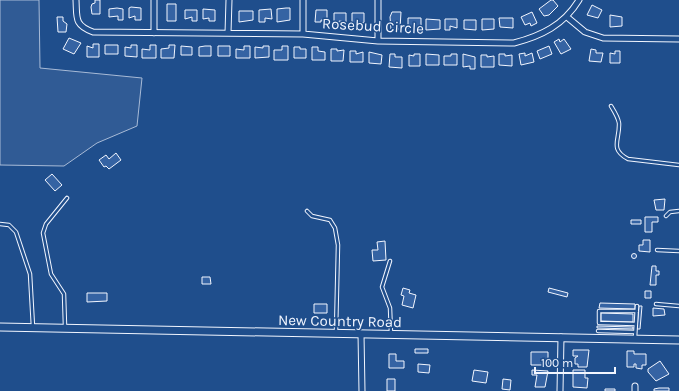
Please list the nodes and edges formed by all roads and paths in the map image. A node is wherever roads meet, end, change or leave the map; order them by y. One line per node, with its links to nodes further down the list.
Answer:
1 (76, 0): 8 (street, Rosebud Circle)
2 (154, 0): 8 (street)
3 (229, 0): 9 (street)
4 (303, 0): 10 (street)
5 (378, 0): 12 (street)
6 (579, 0): 7 (street, Rosebud Circle)
7 (567, 17): 11 (street); 12 (street, Rosebud Circle)
8 (154, 33): 9 (street, Rosebud Circle)
9 (228, 33): 10 (street, Rosebud Circle)
10 (303, 34): 12 (street, Rosebud Circle)
11 (679, 39)
12 (378, 40)
13 (611, 106): 14 (lane)
14 (679, 165)
15 (67, 198): 30 (lane)
16 (307, 211): 32 (lane)
17 (679, 211): 18 (lane)
18 (666, 216)
19 (0, 224): 29 (lane)
20 (657, 250): 21 (lane)
21 (679, 251)
22 (390, 261): 34 (lane)
23 (656, 304): 25 (lane)
24 (637, 306): 26 (lane)
25 (679, 306)
26 (637, 311): 27 (lane); 27 (lane)
27 (636, 324): 35 (lane)
28 (0, 327): 29 (street, New Country Road)
29 (33, 328): 30 (street, New Country Road)
30 (65, 329): 32 (street, New Country Road)
31 (598, 332): 35 (lane)
32 (336, 334): 33 (street, New Country Road)
33 (361, 334): 34 (street, New Country Road); 38 (street)
34 (391, 335): 36 (street, New Country Road)
35 (635, 336): 36 (street, New Country Road); 37 (street, New Country Road)
36 (561, 337): 39 (street)
37 (679, 340)
38 (362, 391)
39 (560, 391)

